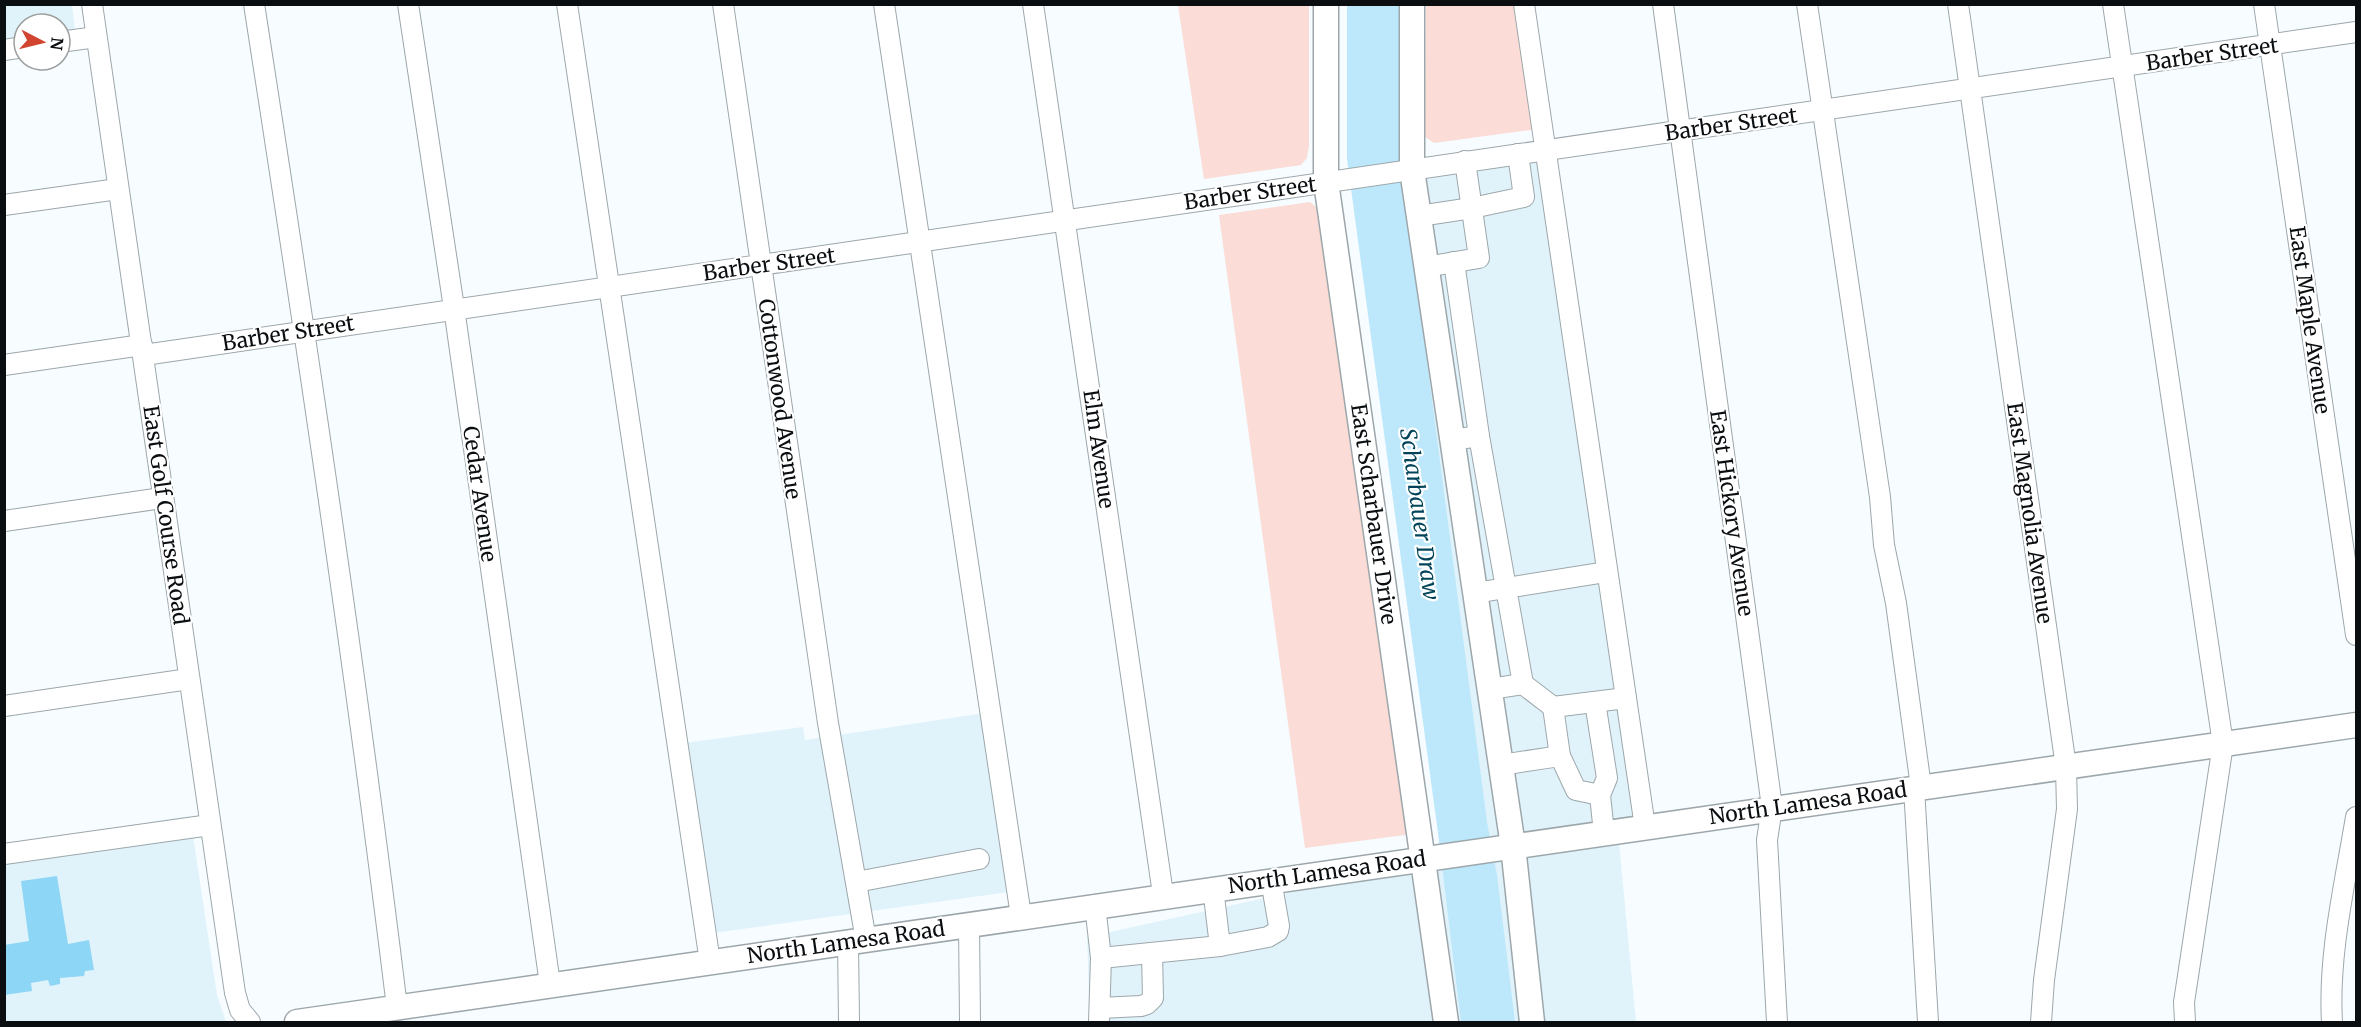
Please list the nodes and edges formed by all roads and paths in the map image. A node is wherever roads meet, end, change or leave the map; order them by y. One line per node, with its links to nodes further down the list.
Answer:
1 (92, 4): 17 (street, East Golf Course Road)
2 (254, 4): 40 (street)
3 (408, 4): 39 (street, Cedar Avenue)
4 (567, 4): 38 (street)
5 (723, 4): 36 (street, Cottonwood Avenue)
6 (884, 4): 34 (street)
7 (1033, 4): 33 (street, Elm Avenue)
8 (1326, 4): 28 (main road, East Scharbauer Drive)
9 (1412, 4): 27 (main road)
10 (1524, 4): 24 (street)
11 (1663, 4): 23 (street, East Hickory Avenue)
12 (1806, 4): 22 (street)
13 (1958, 4): 21 (street, East Magnolia Avenue)
14 (2113, 4): 20 (street)
15 (2264, 4): 19 (street, East Maple Avenue)
16 (2356, 32): 19 (street, Barber Street)
17 (96, 37): 18 (street); 29 (street, East Golf Course Road)
18 (72, 40)
19 (2270, 45): 20 (street, Barber Street); 50 (street, East Maple Avenue)
20 (2122, 67): 21 (street, Barber Street); 59 (street)
21 (1970, 89): 22 (street, Barber Street); 62 (street, East Magnolia Avenue)
22 (1822, 111): 23 (street, Barber Street); 63 (street)
23 (1680, 132): 24 (street, Barber Street); 65 (street, East Hickory Avenue)
24 (1546, 151): 25 (street, Barber Street); 47 (street)
25 (1518, 154): 26 (street, Barber Street); 31 (street)
26 (1465, 161): 27 (street, Barber Street); 31 (street)
27 (1412, 170): 28 (street, Barber Street); 32 (main road)
28 (1326, 182): 33 (street, Barber Street); 72 (main road, East Scharbauer Drive)
29 (118, 189): 30 (street); 41 (street, East Golf Course Road)
30 (4, 206)
31 (1472, 208): 32 (street); 35 (street)
32 (1419, 216): 37 (main road)
33 (1066, 220): 34 (street, Barber Street); 77 (street, Elm Avenue)
34 (919, 242): 36 (street, Barber Street); 79 (street)
35 (1454, 262): 37 (street); 43 (street)
36 (760, 265): 38 (street, Barber Street); 75 (street, Cottonwood Avenue)
37 (1426, 267): 44 (main road)
38 (609, 287): 39 (street, Barber Street); 85 (street)
39 (454, 308): 40 (street, Barber Street); 86 (street, Cedar Avenue)
40 (305, 331): 41 (street, Barber Street); 87 (street)
41 (143, 350): 42 (street, Barber Street); 45 (street, East Golf Course Road)
42 (4, 365)
43 (1479, 436): 44 (street); 48 (street)
44 (1452, 440): 49 (main road)
45 (162, 498): 46 (street); 51 (street, East Golf Course Road)
46 (4, 521)
47 (1606, 572): 48 (street); 54 (street)
48 (1506, 588): 49 (street); 52 (street)
49 (1475, 593): 53 (main road)
50 (2356, 635)
51 (189, 679): 56 (street); 67 (street, East Golf Course Road)
52 (1523, 684): 53 (street); 57 (street)
53 (1490, 689): 61 (main road)
54 (1626, 698): 55 (street); 68 (street)
55 (1594, 702): 57 (street); 64 (street)
56 (4, 706)
57 (1554, 707): 60 (street)
58 (2356, 725): 59 (main road, North Lamesa Road)
59 (2223, 744): 62 (main road, North Lamesa Road); 98 (street)
60 (1560, 756): 61 (street); 64 (street)
61 (1501, 765): 70 (main road)
62 (2066, 767): 63 (main road, North Lamesa Road); 97 (street, East Magnolia Avenue)
63 (1917, 787): 65 (main road, North Lamesa Road); 96 (street)
64 (1600, 795): 69 (street)
65 (1772, 807): 68 (main road, North Lamesa Road); 95 (street, East Hickory Avenue)
66 (2356, 817): 99 (street)
67 (210, 825): 71 (street); 89 (street, East Golf Course Road)
68 (1645, 827): 69 (main road, North Lamesa Road)
69 (1604, 833): 70 (main road, North Lamesa Road)
70 (1505, 847): 72 (main road, North Lamesa Road); 94 (main road)
71 (4, 854)
72 (1427, 857): 74 (main road, North Lamesa Road); 93 (main road, East Scharbauer Drive)
73 (979, 859): 75 (street)
74 (1271, 880): 76 (main road, North Lamesa Road); 82 (street)
75 (856, 882): 81 (street, Cottonwood Avenue)
76 (1213, 888): 77 (main road, North Lamesa Road); 82 (street)
77 (1163, 894): 78 (main road, North Lamesa Road)
78 (1095, 905): 79 (main road, North Lamesa Road); 84 (street)
79 (1021, 916): 80 (main road, North Lamesa Road)
80 (969, 924): 81 (main road, North Lamesa Road); 92 (street)
81 (857, 941): 85 (main road, North Lamesa Road); 91 (street, Cottonwood Avenue)
82 (1220, 946): 83 (street)
83 (1152, 953): 84 (street); 88 (street)
84 (1101, 958): 88 (street)
85 (710, 962): 86 (main road, North Lamesa Road)
86 (550, 984): 87 (main road, North Lamesa Road)
87 (397, 1007): 90 (main road, North Lamesa Road)
88 (1100, 1015)
89 (250, 1023)
90 (297, 1023)
91 (849, 1023)
92 (970, 1023)
93 (1446, 1023)
94 (1532, 1023)
95 (1777, 1023)
96 (1928, 1023)
97 (2041, 1023)
98 (2185, 1023)
99 (2332, 1023)

